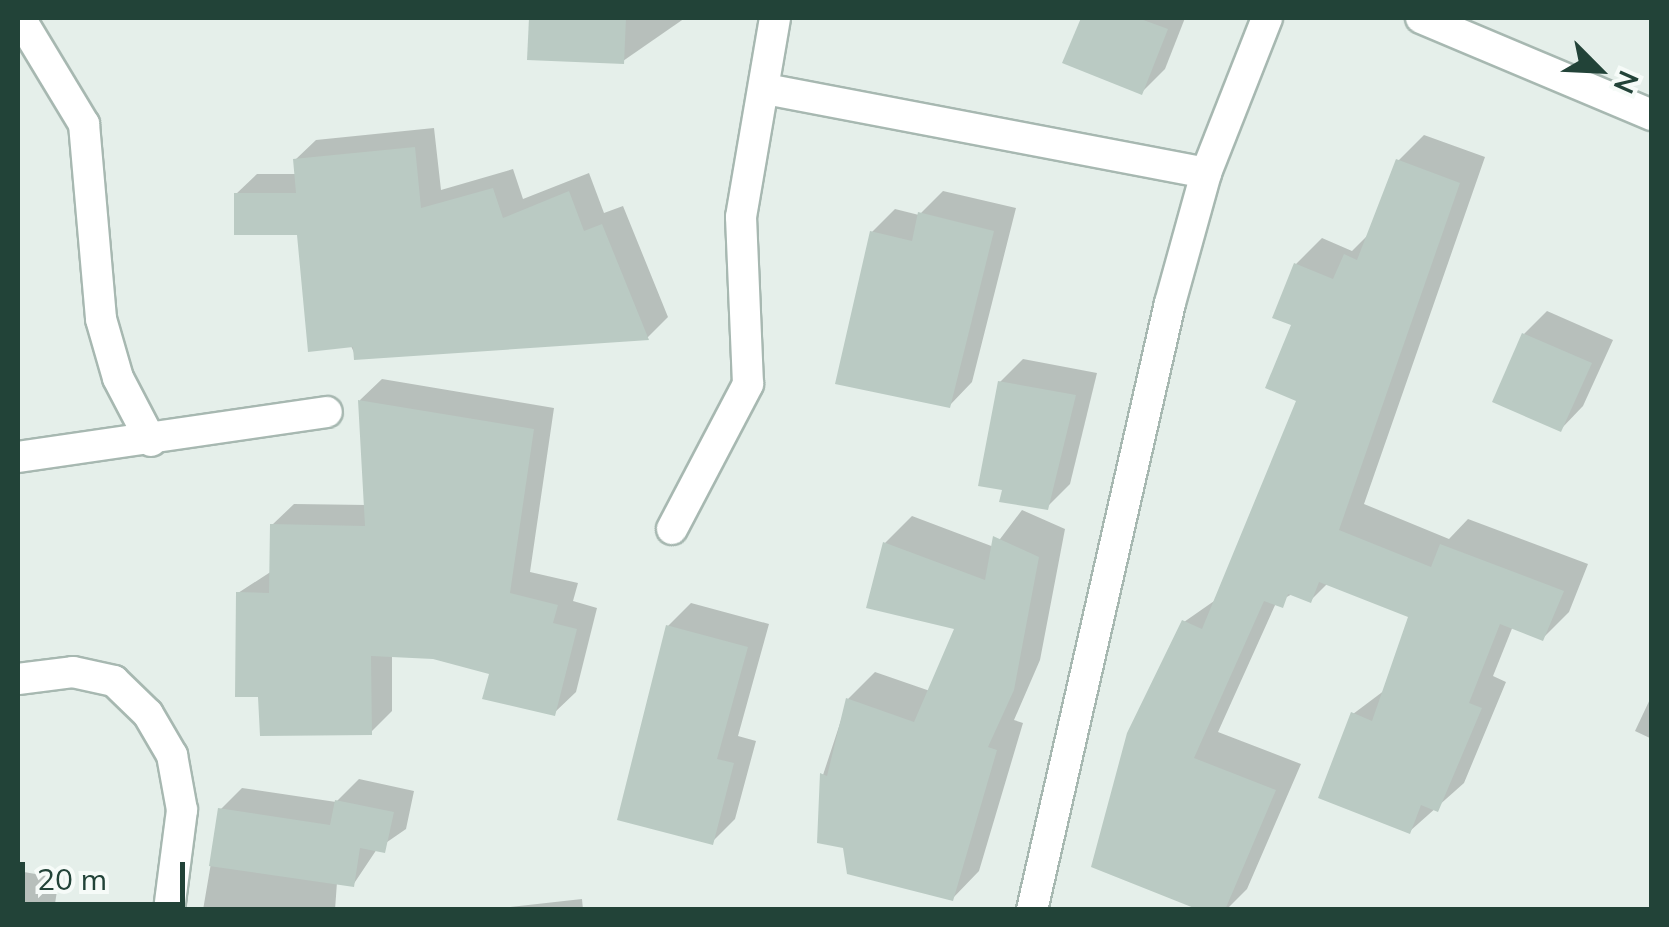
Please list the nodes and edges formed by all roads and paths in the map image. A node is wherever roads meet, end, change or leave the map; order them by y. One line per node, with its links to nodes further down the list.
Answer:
1 (20, 18): 9 (street)
2 (775, 18): 5 (street)
3 (1267, 18): 7 (street)
4 (1421, 18): 6 (street)
5 (766, 89): 7 (street); 11 (street)
6 (1652, 115)
7 (1206, 173): 14 (street)
8 (327, 412): 9 (street)
9 (152, 441): 10 (street)
10 (18, 456)
11 (672, 529)
12 (18, 679): 13 (street)
13 (169, 910)
14 (1032, 910)

